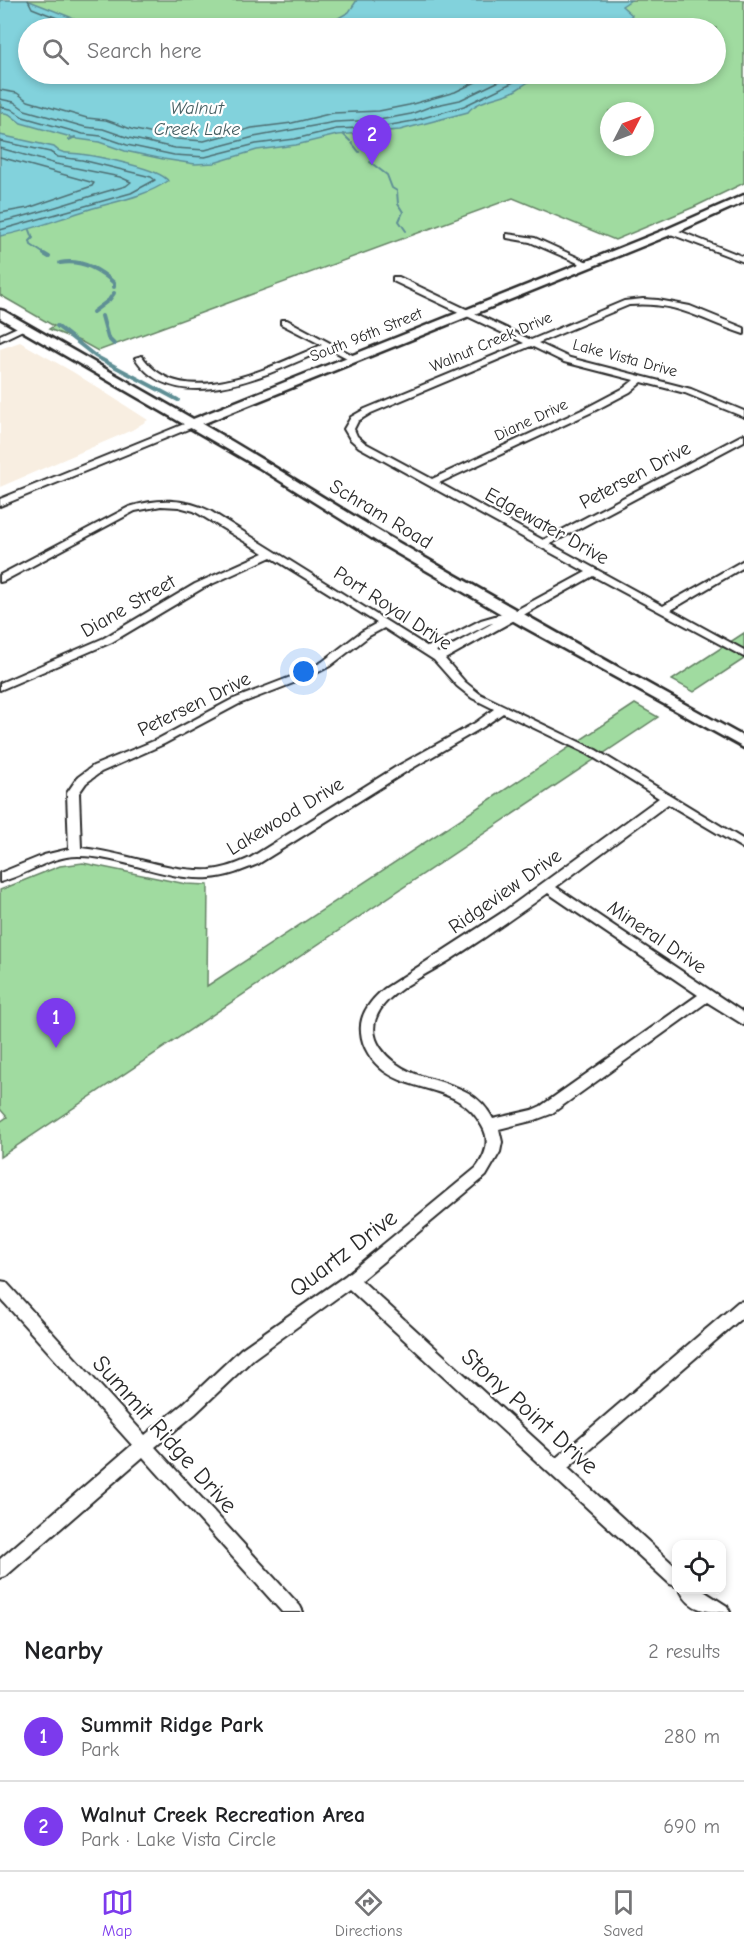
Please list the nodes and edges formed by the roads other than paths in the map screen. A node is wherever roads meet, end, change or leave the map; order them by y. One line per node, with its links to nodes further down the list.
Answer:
1 (744, 198): 2 (main road, South 96th Street)
2 (671, 231): 5 (street); 7 (main road, South 96th Street)
3 (510, 236): 7 (street)
4 (744, 252): 5 (street)
5 (735, 256): 6 (street)
6 (744, 260)
7 (588, 264): 9 (main road, South 96th Street)
8 (396, 279): 9 (street, Lake Vista Drive)
9 (467, 312): 15 (street, Lake Vista Drive); 18 (main road, South 96th Street)
10 (0, 313): 12 (main road, Schram Road)
11 (284, 322): 16 (street)
12 (25, 327): 14 (street); 22 (main road, Schram Road)
13 (744, 331): 15 (street, Walnut Creek Drive)
14 (0, 338)
15 (530, 342): 19 (street, Lake Vista Drive); 21 (street, Walnut Creek Drive)
16 (328, 345): 17 (street); 18 (street)
17 (139, 358)
18 (354, 358): 22 (main road, South 96th Street)
19 (640, 379): 20 (street, Lake Vista Drive); 24 (street, Diane Drive)
20 (744, 414)
21 (354, 419): 24 (street, Edgewater Drive)
22 (194, 423): 25 (street, South 96th Street); 32 (main road, Schram Road)
23 (744, 436): 26 (street, Petersen Drive)
24 (431, 483): 26 (street, Edgewater Drive)
25 (0, 503)
26 (542, 544): 29 (street, Edgewater Drive)
27 (272, 553): 30 (street, Port Royal Drive); 33 (street, Port Royal Drive); 36 (street, Diane Street)
28 (744, 563): 31 (street)
29 (593, 572): 31 (street, Edgewater Drive); 32 (street)
30 (0, 579)
31 (663, 610): 34 (street, Edgewater Drive)
32 (512, 614): 35 (street); 38 (main road, Schram Road)
33 (385, 623): 35 (street, Port Royal Drive); 41 (street, Petersen Drive)
34 (744, 654)
35 (433, 655): 37 (street, Port Royal Drive)
36 (0, 687)
37 (501, 709): 39 (street, Port Royal Drive); 41 (street, Lakewood Drive)
38 (744, 742)
39 (668, 798): 40 (street, Port Royal Drive); 43 (street, Ridgeview Drive)
40 (744, 845)
41 (75, 852): 42 (street, Lakewood Drive)
42 (0, 878)
43 (548, 887): 44 (street, Mineral Drive); 46 (street, Ridgeview Drive)
44 (707, 995): 45 (street, Mineral Drive); 46 (street)
45 (744, 1020)
46 (491, 1125): 47 (street, Quartz Drive)
47 (350, 1280): 50 (street, Quartz Drive); 51 (street, Stony Point Drive)
48 (0, 1287): 50 (street, Summit Ridge Drive)
49 (744, 1307): 51 (street)
50 (144, 1446): 52 (street, Quartz Drive); 55 (street, Summit Ridge Drive)
51 (556, 1468): 53 (street, Stony Point Drive)
52 (0, 1570)
53 (672, 1574)
54 (694, 1594): 56 (street)
55 (294, 1612)
56 (721, 1612)

